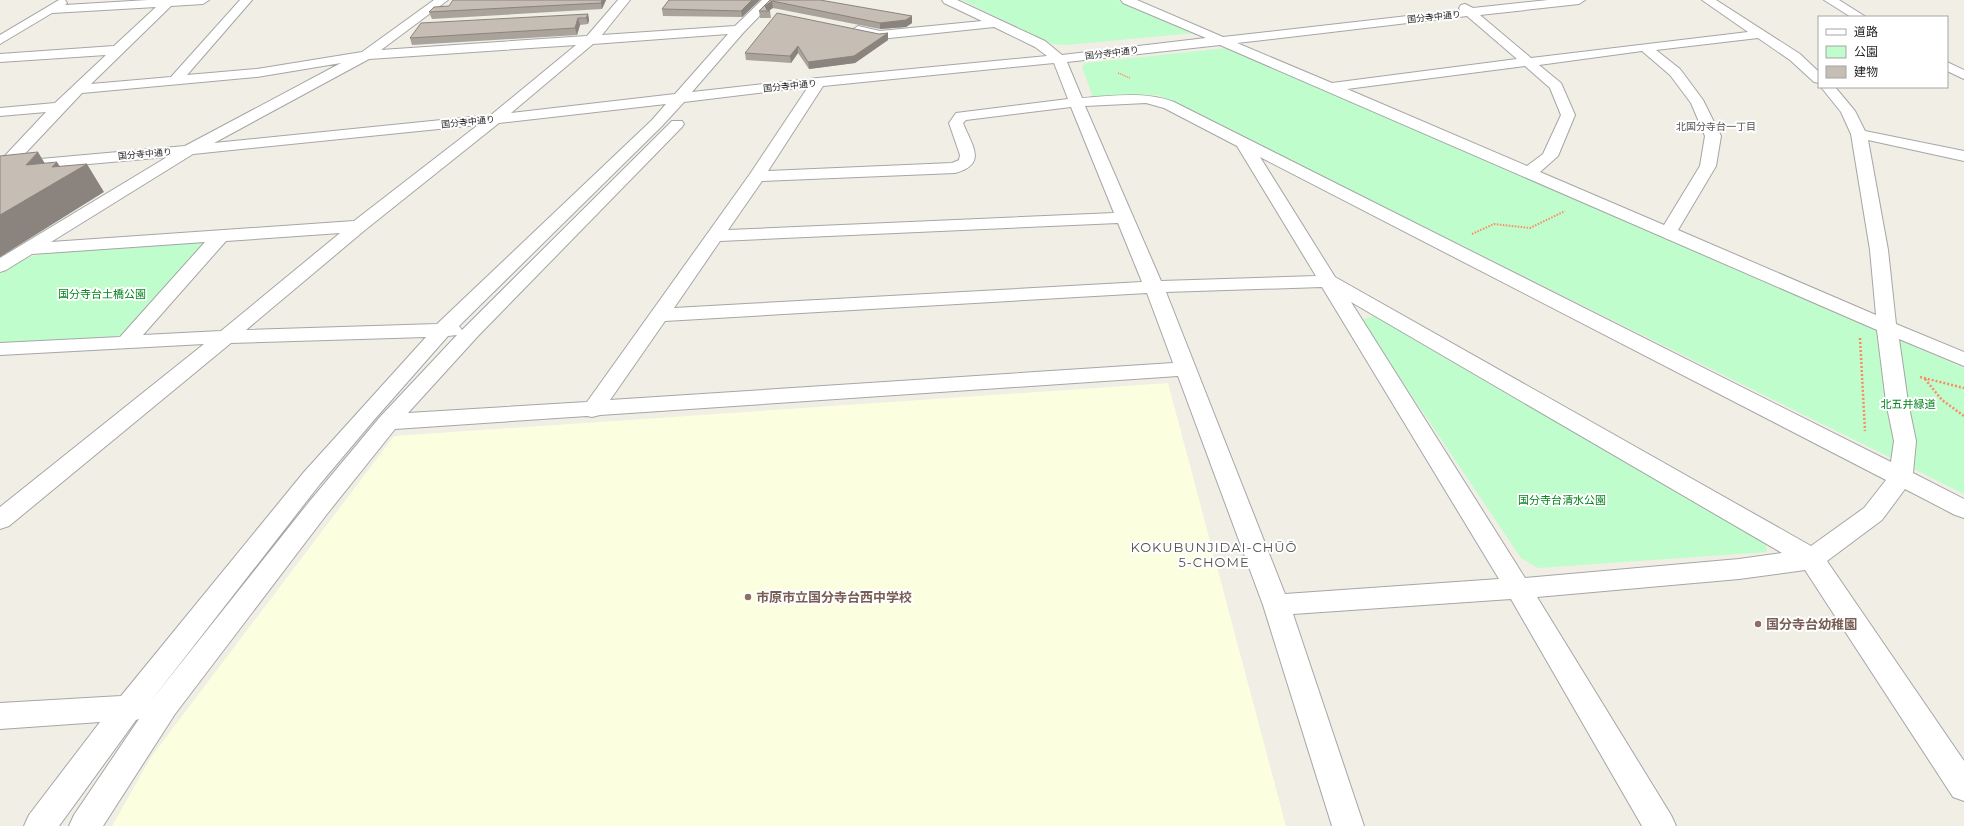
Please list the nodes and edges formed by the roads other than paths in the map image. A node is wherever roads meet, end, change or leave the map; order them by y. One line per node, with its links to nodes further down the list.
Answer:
1 (65, 0): 17 (street)
2 (203, 0): 15 (street)
3 (246, 0): 40 (street)
4 (608, 0): 5 (street)
5 (615, 0)
6 (624, 0): 19 (street)
7 (769, 0): 26 (street)
8 (786, 0): 45 (street)
9 (948, 0): 22 (street)
10 (1132, 0): 29 (street)
11 (1455, 0): 18 (street)
12 (1579, 0): 18 (street, 国分寺中通り)
13 (1708, 0): 27 (street)
14 (1830, 0): 21 (street)
15 (168, 2): 17 (street); 32 (street)
16 (447, 4): 24 (street)
17 (48, 10): 28 (street)
18 (1471, 13): 29 (street, 国分寺中通り); 36 (street)
19 (613, 14): 20 (street); 30 (street)
20 (597, 15)
21 (1858, 16)
22 (995, 23): 25 (street); 35 (street)
23 (432, 24): 24 (street)
24 (408, 25): 33 (street)
25 (849, 29)
26 (739, 30): 30 (street); 46 (street)
27 (1762, 34): 31 (street); 39 (street)
28 (0, 40)
29 (1219, 40): 35 (street, 国分寺中通り); 42 (street)
30 (587, 41): 33 (street); 50 (street)
31 (1645, 47): 36 (street); 60 (street)
32 (117, 50): 34 (street); 44 (street)
33 (366, 55): 40 (street); 53 (street)
34 (0, 58)
35 (1059, 59): 41 (street, 国分寺中通り); 47 (street)
36 (1529, 63): 42 (street); 56 (street)
37 (1948, 67): 38 (street)
38 (1964, 75)
39 (1818, 78)
40 (175, 80): 44 (street)
41 (818, 82): 45 (street, 国分寺中通り); 57 (street)
42 (1331, 87): 56 (street)
43 (1829, 88): 51 (street)
44 (77, 89): 48 (street)
45 (702, 95): 46 (street, 国分寺中通り); 70 (street)
46 (679, 98): 50 (street, 国分寺中通り); 69 (street)
47 (1078, 102): 52 (street); 57 (street); 58 (street)
48 (59, 107): 49 (street); 55 (street)
49 (0, 112)
50 (495, 119): 53 (street, 国分寺中通り); 59 (street)
51 (1859, 134): 54 (street); 68 (street)
52 (1244, 143): 65 (street); 78 (street)
53 (189, 150): 55 (street, 国分寺中通り); 63 (street)
54 (1964, 156)
55 (2, 167)
56 (1529, 172): 60 (street)
57 (757, 176): 62 (street)
58 (1124, 218): 62 (street); 66 (street)
59 (359, 226): 61 (street); 71 (street)
60 (1668, 232): 68 (street)
61 (221, 236): 63 (street); 72 (street)
62 (713, 236): 67 (street)
63 (28, 249): 64 (street)
64 (0, 266)
65 (1329, 282): 66 (street); 83 (street); 84 (street)
66 (1154, 287): 67 (street); 75 (street)
67 (659, 315): 76 (street)
68 (1887, 328): 74 (street); 78 (street)
69 (444, 329): 70 (street); 71 (street); 87 (street)
70 (471, 332): 77 (street)
71 (226, 337): 72 (street); 79 (street)
72 (125, 343): 73 (street)
73 (0, 349)
74 (1964, 360)
75 (1184, 369): 76 (street); 85 (street)
76 (592, 410): 77 (street)
77 (388, 422): 86 (street)
78 (1901, 477): 81 (street); 83 (street)
79 (26, 498): 80 (street); 82 (street)
80 (0, 499)
81 (1964, 509)
82 (0, 520)
83 (1812, 559): 84 (street); 89 (street)
84 (1518, 588): 85 (street); 93 (street)
85 (1276, 605): 92 (street)
86 (165, 705): 87 (street); 91 (street)
87 (128, 708): 88 (street); 90 (street)
88 (0, 716)
89 (1964, 787)
90 (40, 826)
91 (85, 826)
92 (1348, 826)
93 (1660, 826)

